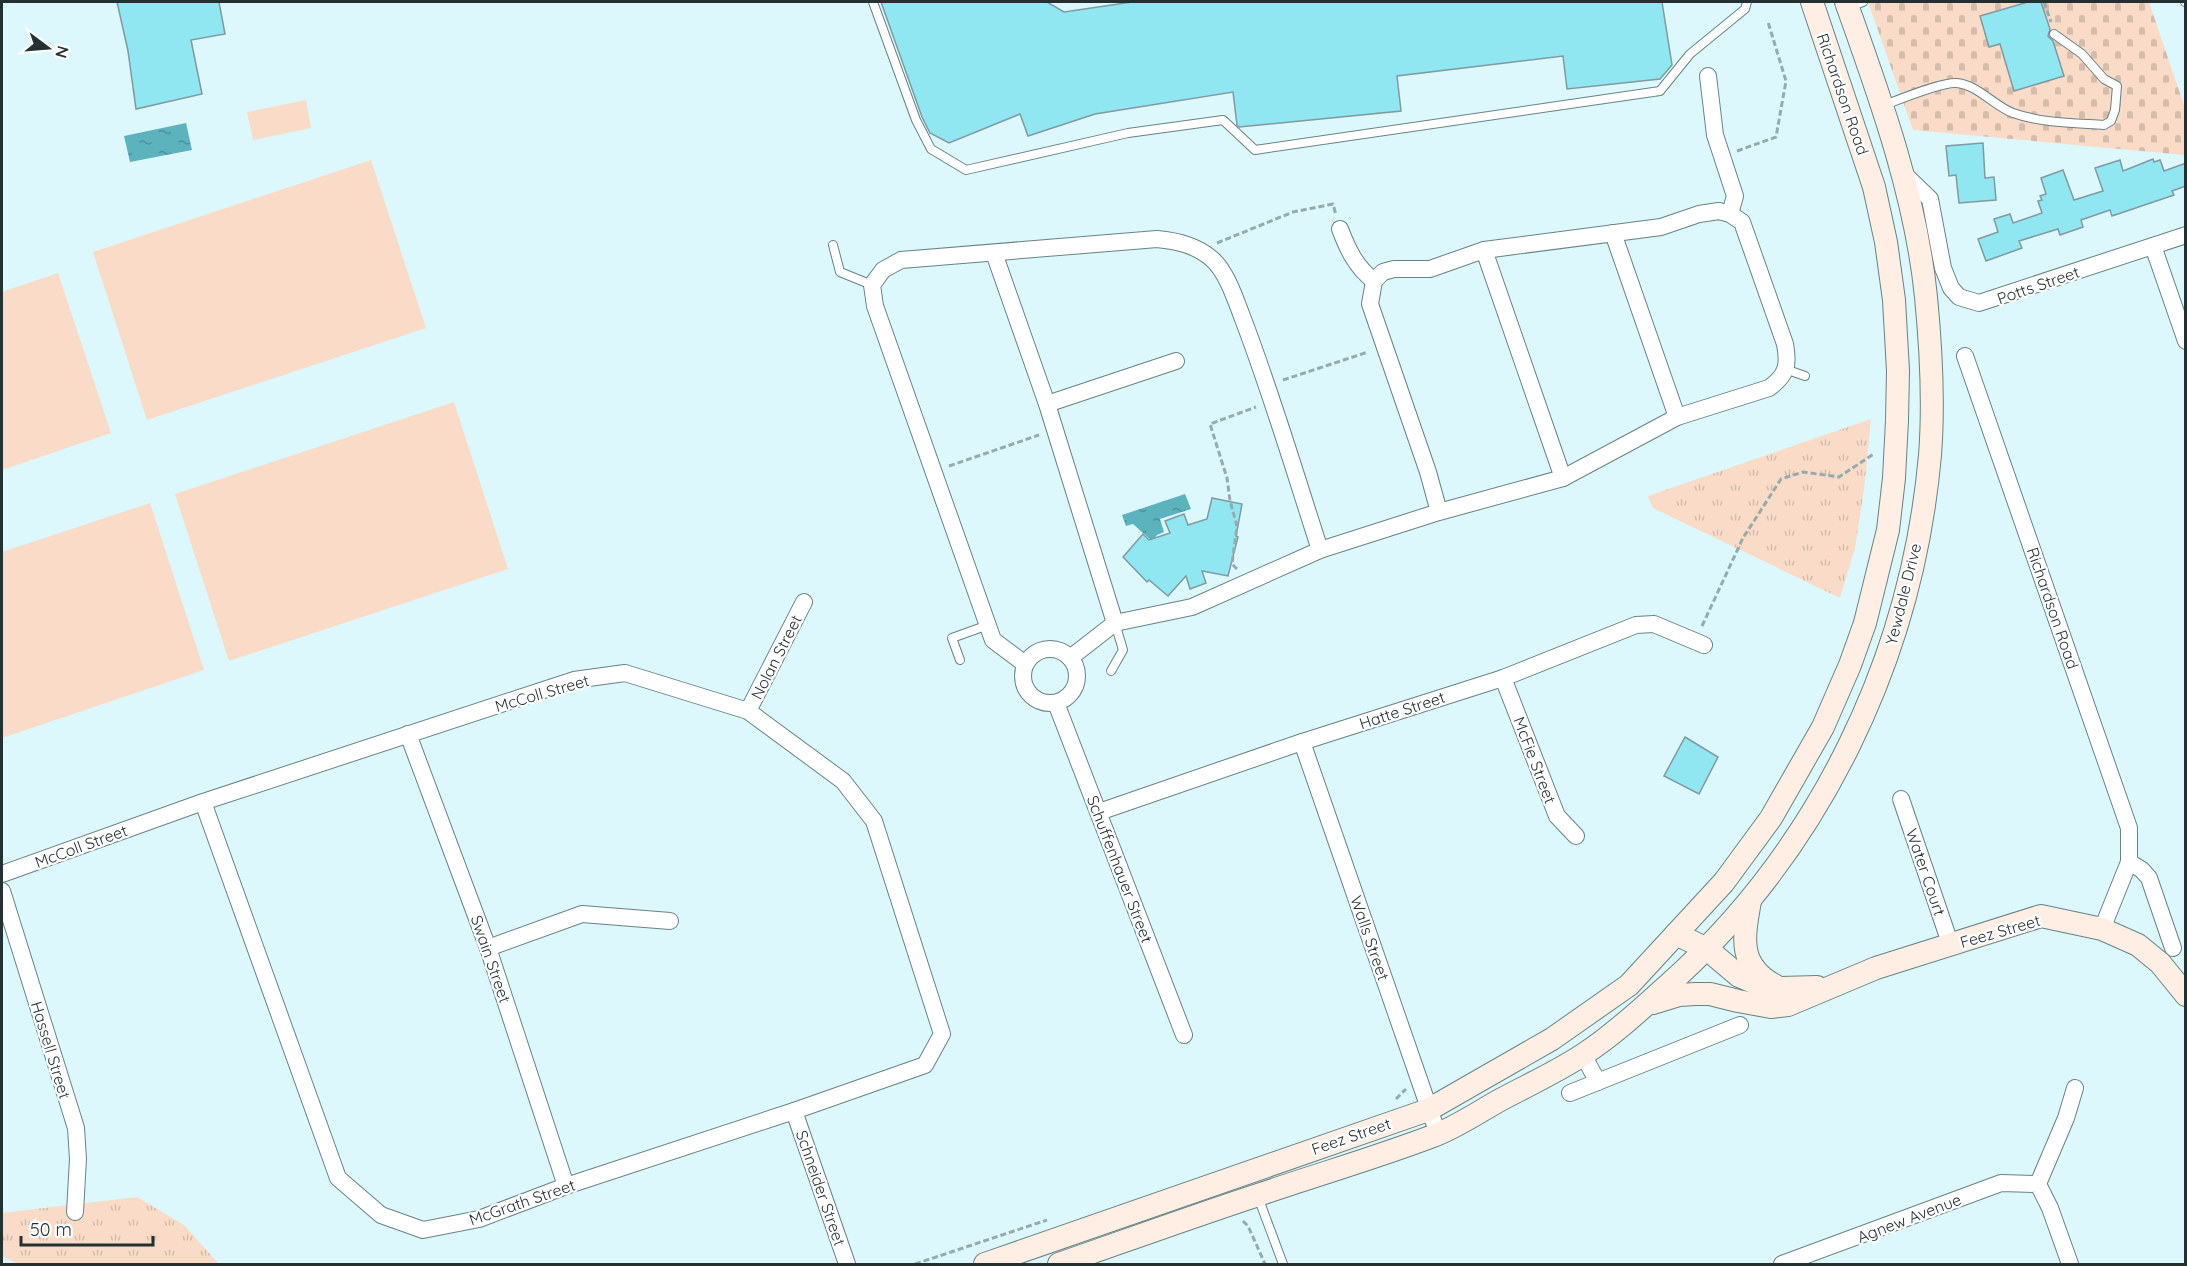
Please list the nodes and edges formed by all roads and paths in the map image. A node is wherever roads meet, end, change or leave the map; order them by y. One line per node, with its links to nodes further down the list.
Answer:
1 (873, 2): 2 (lane)
2 (1747, 2)
3 (1812, 2): 11 (main road, Richardson Road)
4 (1853, 3): 8 (main road, Richardson Road)
5 (1768, 22): 9 (path)
6 (2054, 34): 8 (lane)
7 (1708, 76): 9 (street)
8 (1882, 107): 10 (main road, Richardson Road)
9 (1721, 156): 12 (street)
10 (1901, 171): 17 (street, Potts Street); 59 (main road, Yewdale Drive)
11 (1874, 187): 62 (main road, Yewdale Drive)
12 (1730, 214): 14 (street); 27 (street)
13 (1340, 228): 20 (path); 21 (street)
14 (1613, 233): 18 (street); 31 (street)
15 (2186, 235): 17 (street, Potts Street)
16 (833, 245): 22 (lane)
17 (2153, 246): 23 (street)
18 (1484, 250): 21 (street); 35 (street)
19 (994, 253): 20 (street); 22 (street); 30 (street)
20 (1203, 253): 29 (street)
21 (1374, 281): 24 (street)
22 (872, 285): 34 (street)
23 (2186, 341)
24 (1384, 346): 29 (path); 36 (street)
25 (1965, 356): 56 (street, Richardson Road)
26 (1176, 361): 30 (street)
27 (1785, 369): 28 (lane); 31 (street)
28 (1805, 376)
29 (1269, 394): 37 (street); 38 (path)
30 (1047, 404): 32 (street)
31 (1677, 417): 35 (street)
32 (1055, 430): 34 (path); 40 (street)
33 (1876, 451): 42 (path)
34 (933, 471): 41 (street)
35 (1563, 478): 36 (street)
36 (1439, 512): 37 (street)
37 (1320, 550): 38 (street)
38 (1247, 583): 40 (street)
39 (804, 602): 49 (street, Nolan Street)
40 (1115, 623): 43 (street); 46 (lane)
41 (988, 625): 44 (lane); 45 (street)
42 (1699, 643): 47 (street, Hatte Street)
43 (1071, 658): 45 (street); 48 (street)
44 (960, 660)
45 (1025, 664): 48 (street)
46 (1111, 671)
47 (1503, 678): 51 (street, Hatte Street); 55 (street, McFie Street)
48 (1056, 703): 54 (street, Schuffenhauer Street)
49 (748, 711): 50 (street, McColl Street); 73 (street, McColl Street)
50 (408, 734): 53 (street, McColl Street); 64 (street, Swain Street)
51 (1302, 742): 54 (street, Hatte Street); 80 (street, Walls Street)
52 (1901, 799): 63 (street, Water Court)
53 (203, 802): 57 (street, McColl Street); 84 (street, McGrath Street)
54 (1098, 812): 74 (street, Schuffenhauer Street)
55 (1575, 836)
56 (2129, 862): 61 (street, Richardson Road); 65 (street)
57 (2, 874)
58 (2, 891): 85 (street, Hassell Street)
59 (1750, 900): 66 (main road, Yewdale Drive); 68 (main road)
60 (670, 921): 64 (street)
61 (2102, 929): 63 (main road, Feez Street); 69 (main road, Feez Street)
62 (1676, 934): 66 (main road, Feez Street); 80 (main road, Feez Street)
63 (1952, 946): 67 (main road, Feez Street)
64 (488, 948): 84 (street, Swain Street)
65 (2173, 948)
66 (1701, 955): 68 (main road, Feez Street); 70 (main road, Feez Street); 71 (main road, Feez Street)
67 (1830, 986): 68 (main road, Feez Street); 70 (main road, Feez Street)
68 (1781, 988)
69 (2186, 995)
70 (1738, 1001): 71 (main road)
71 (1646, 1006): 75 (main road, Feez Street)
72 (1740, 1025): 76 (street)
73 (942, 1034): 79 (street, McGrath Street)
74 (1184, 1035)
75 (1583, 1055): 76 (street); 81 (main road, Feez Street)
76 (1598, 1082): 78 (street)
77 (2075, 1088): 83 (street)
78 (1570, 1093)
79 (794, 1110): 84 (street, McGrath Street); 88 (street, Schneider Street)
80 (1428, 1110): 81 (street, Walls Street); 82 (main road, Feez Street)
81 (1438, 1134): 82 (main road, Feez Street)
82 (1253, 1183): 89 (main road, Feez Street); 90 (main road, Feez Street); 92 (lane)
83 (2038, 1184): 87 (street, Agnew Avenue); 94 (street)
84 (566, 1186)
85 (75, 1212)
86 (1239, 1218): 91 (path)
87 (1804, 1261): 93 (street, Agnew Avenue)
88 (847, 1264)
89 (985, 1264)
90 (1059, 1264)
91 (1265, 1264)
92 (1283, 1264)
93 (1782, 1264)
94 (2070, 1264)

